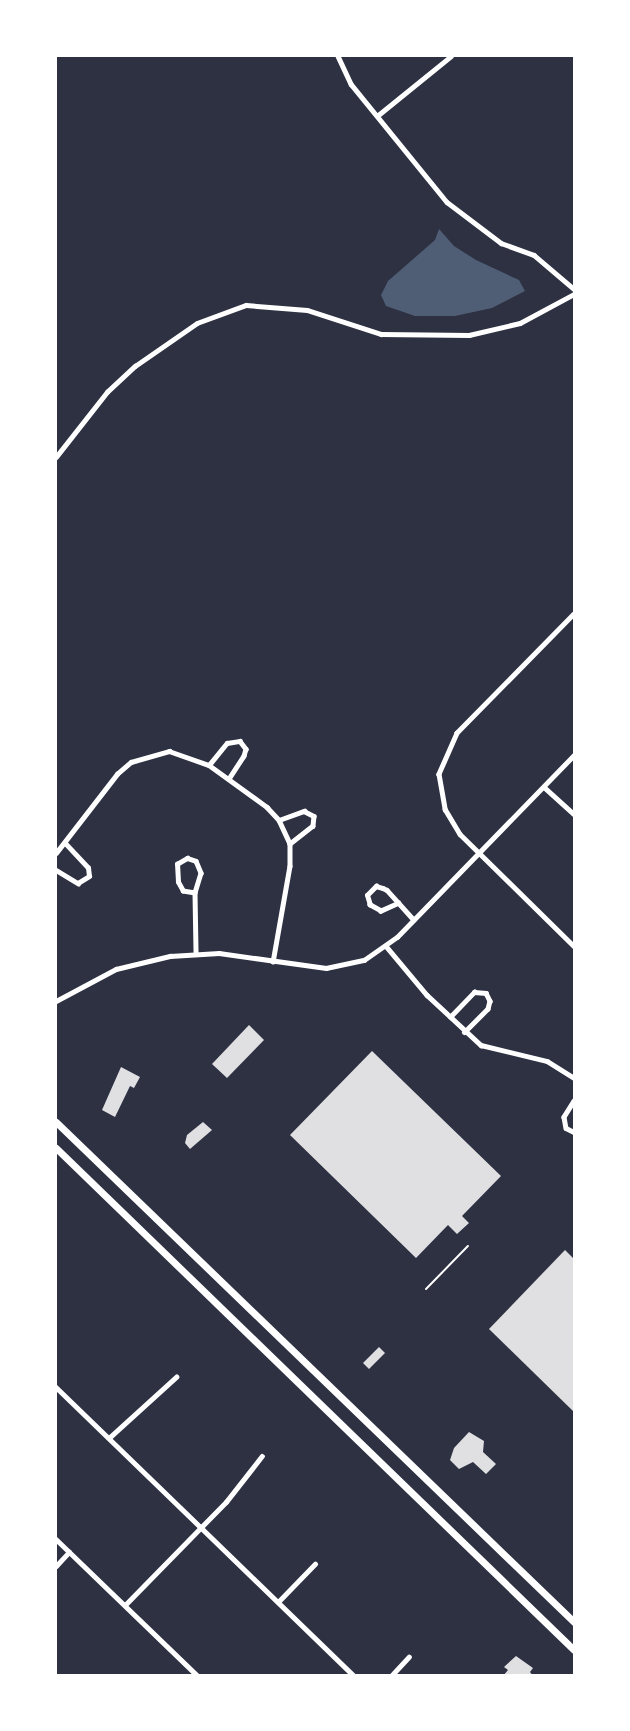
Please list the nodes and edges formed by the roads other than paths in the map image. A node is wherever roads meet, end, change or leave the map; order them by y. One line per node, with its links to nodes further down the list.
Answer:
1 (451, 56): 3 (street)
2 (341, 57): 3 (street)
3 (377, 116): 4 (street)
4 (574, 289)
5 (574, 294): 6 (street)
6 (56, 457)
7 (574, 614): 17 (street)
8 (574, 755): 11 (street)
9 (209, 765): 10 (street); 10 (street); 14 (street)
10 (229, 778): 13 (street)
11 (544, 787): 12 (street); 17 (street)
12 (574, 814)
13 (279, 820): 15 (street); 15 (street)
14 (65, 843): 16 (street); 18 (street)
15 (290, 844): 25 (street)
16 (56, 853)
17 (479, 853): 21 (street); 23 (street)
18 (56, 870)
19 (195, 893): 19 (street); 24 (street)
20 (399, 903): 20 (street); 21 (street)
21 (414, 920): 22 (street)
22 (386, 946): 25 (street); 29 (street)
23 (574, 946)
24 (196, 952): 25 (street); 27 (street)
25 (273, 962)
26 (56, 992): 27 (street)
27 (60, 997): 28 (street)
28 (56, 1001)
29 (450, 1017): 30 (street); 30 (street)
30 (465, 1032): 31 (street)
31 (574, 1078)
32 (574, 1101): 34 (street)
33 (56, 1122): 49 (main road)
34 (574, 1132)
35 (56, 1148): 50 (main road)
36 (468, 1246): 37 (lane)
37 (426, 1289)
38 (176, 1377): 40 (street)
39 (56, 1387): 40 (street)
40 (109, 1438): 42 (street)
41 (262, 1456): 42 (street)
42 (201, 1527): 47 (street); 48 (street)
43 (56, 1539): 44 (street)
44 (69, 1552): 46 (street); 48 (street)
45 (315, 1564): 47 (street)
46 (56, 1566)
47 (278, 1602): 53 (street)
48 (125, 1605): 52 (street)
49 (574, 1622)
50 (574, 1650)
51 (409, 1657): 54 (street)
52 (198, 1676)
53 (354, 1676)
54 (392, 1676)

